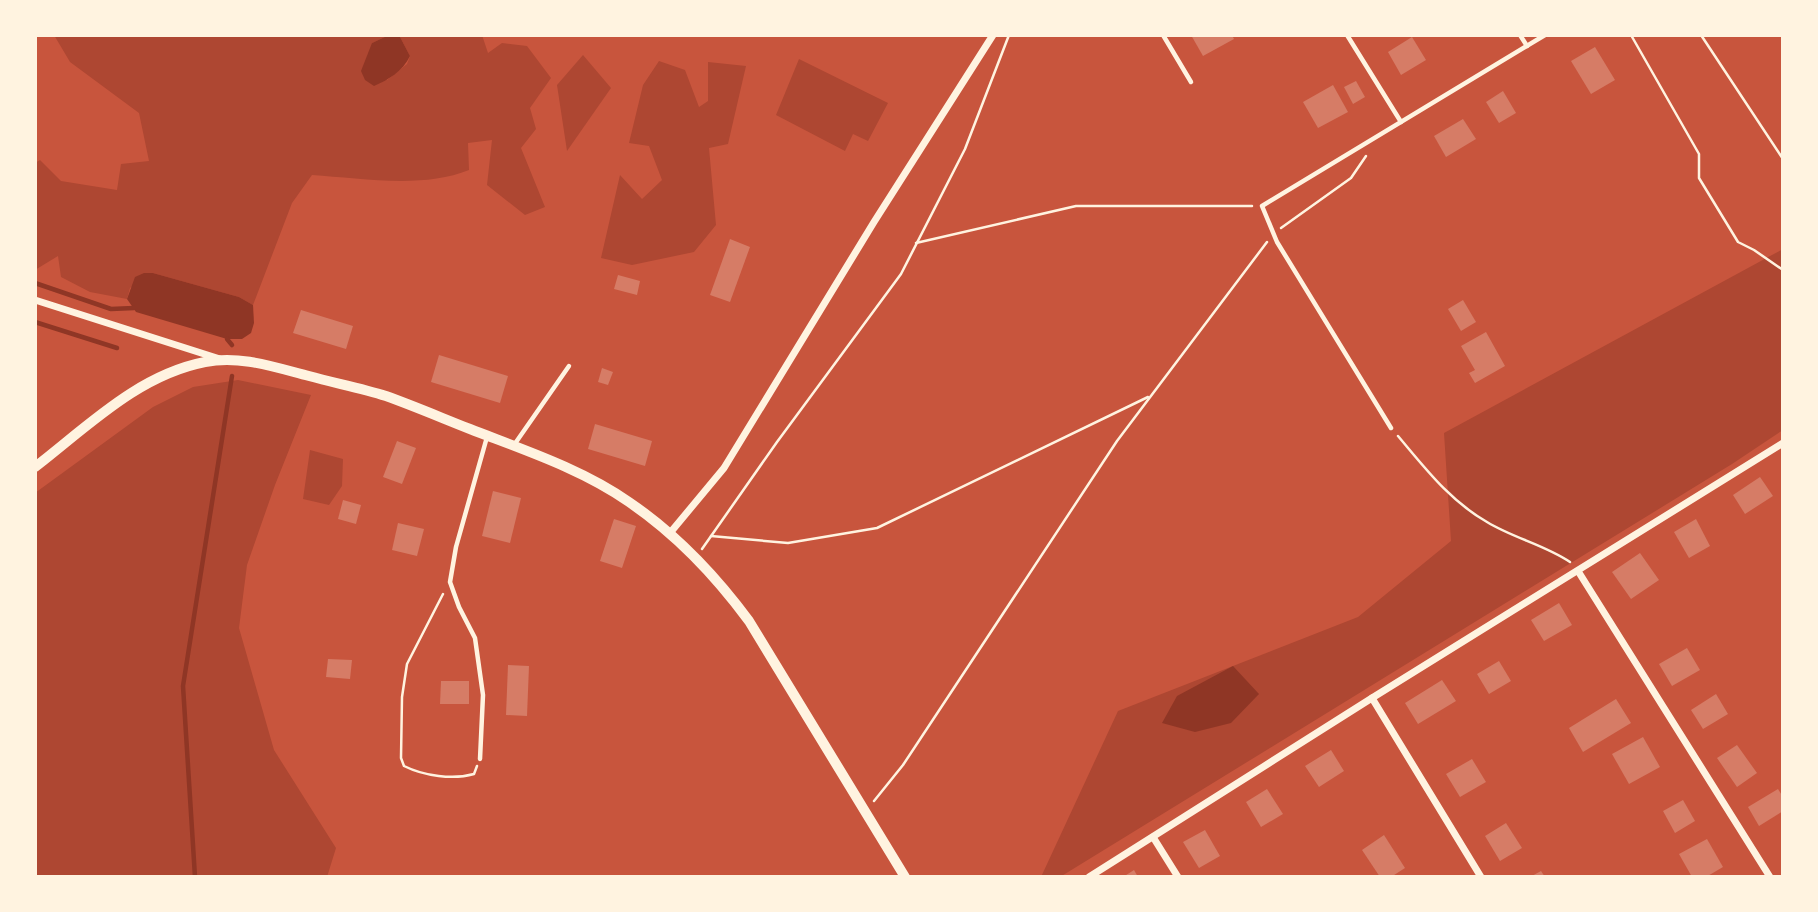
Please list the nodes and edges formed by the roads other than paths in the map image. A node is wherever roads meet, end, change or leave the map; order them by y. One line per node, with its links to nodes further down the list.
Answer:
1 (993, 35): 17 (street)
2 (1163, 35): 7 (lane)
3 (1347, 35): 8 (lane)
4 (1520, 35): 6 (lane)
5 (1545, 35): 6 (lane)
6 (1527, 46): 8 (lane)
7 (1191, 82)
8 (1401, 122): 12 (lane)
9 (35, 300): 10 (street)
10 (224, 360): 13 (street); 16 (street)
11 (569, 366): 14 (lane)
12 (1391, 428)
13 (488, 436): 14 (street); 20 (lane)
14 (514, 446): 17 (street)
15 (1782, 448): 18 (street)
16 (35, 467)
17 (670, 533): 22 (street)
18 (1578, 571): 19 (street); 26 (street)
19 (1373, 698): 21 (street); 25 (street)
20 (480, 759)
21 (1153, 837): 23 (street); 24 (street)
22 (905, 877)
23 (1089, 877)
24 (1178, 877)
25 (1482, 877)
26 (1770, 877)

